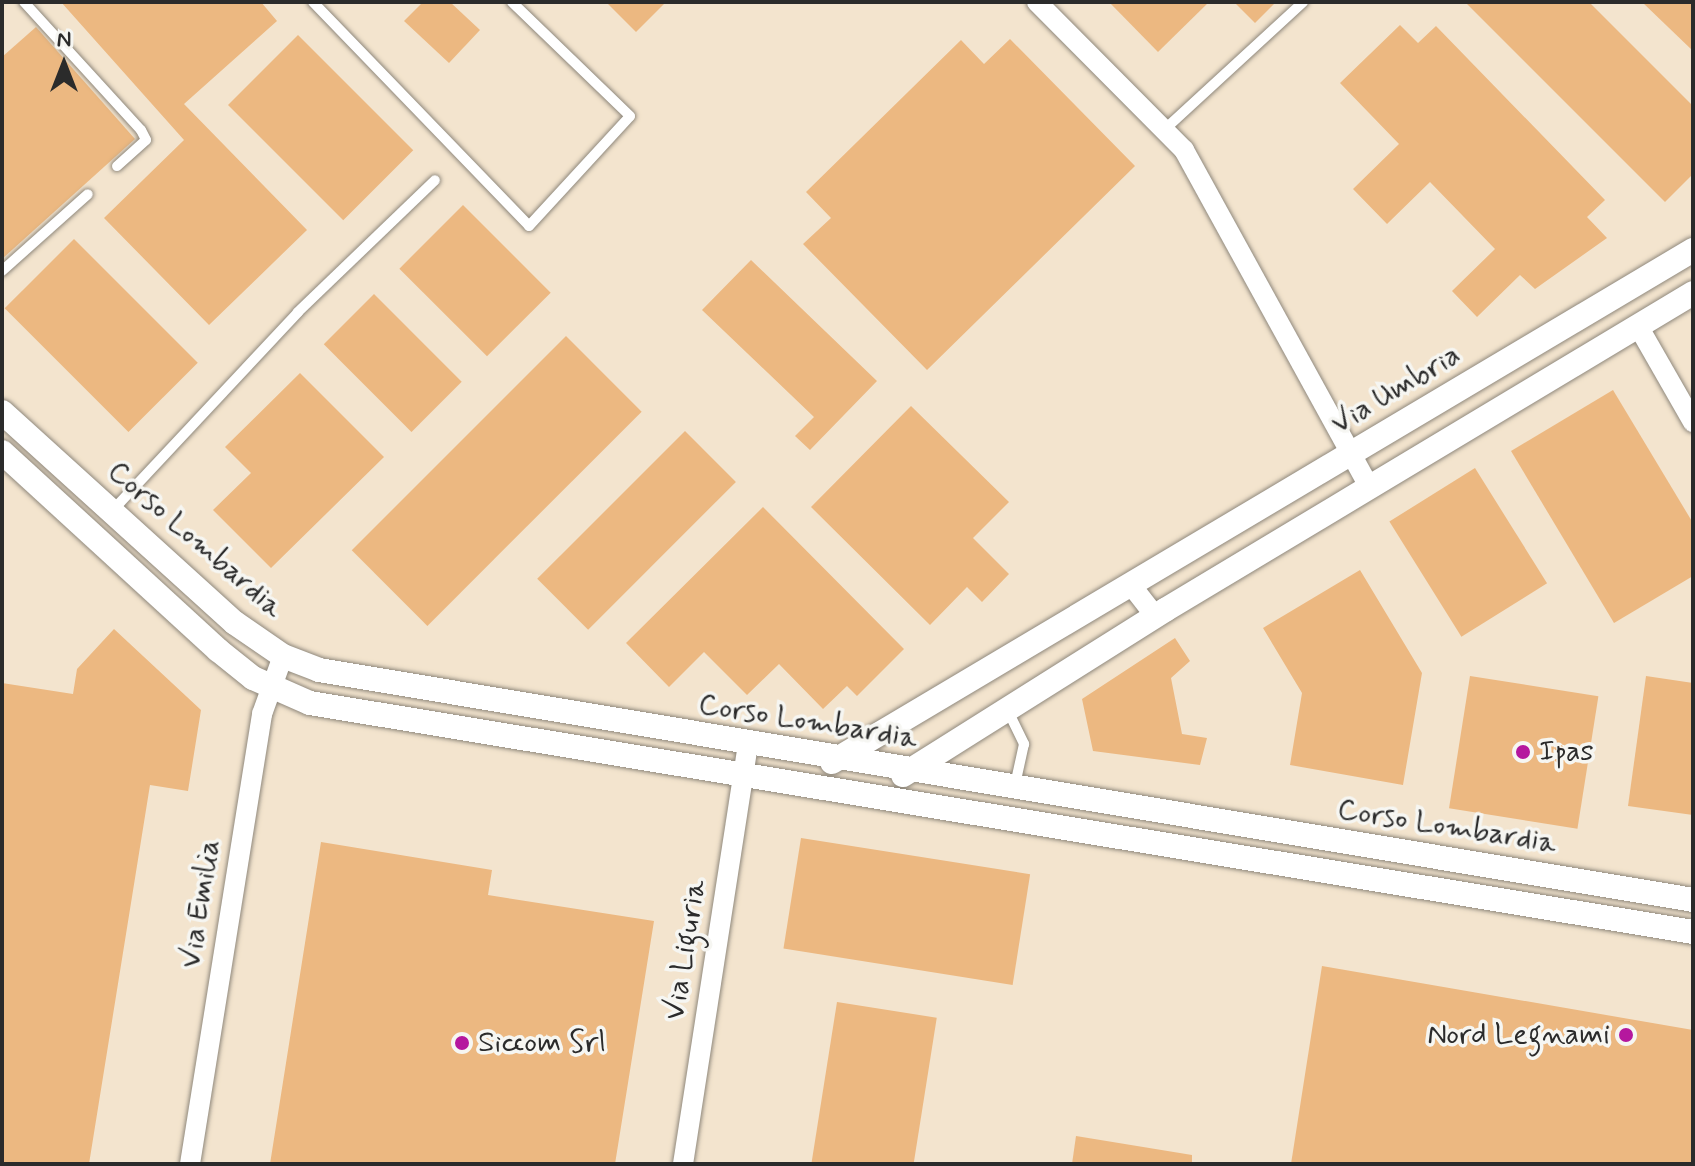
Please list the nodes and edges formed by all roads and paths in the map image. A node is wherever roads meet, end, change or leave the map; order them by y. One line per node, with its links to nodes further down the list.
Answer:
1 (24, 2): 7 (lane)
2 (313, 2): 3 (lane)
3 (512, 2)
4 (1037, 2): 6 (street)
5 (1303, 2): 6 (lane)
6 (1164, 130): 17 (street)
7 (117, 166)
8 (435, 180): 19 (lane)
9 (88, 194): 11 (lane)
10 (1693, 250): 17 (street, Via Umbria)
11 (2, 271)
12 (1693, 293): 13 (street)
13 (1638, 326): 15 (street); 18 (street)
14 (2, 412): 19 (street, Corso Lombardia)
15 (1693, 422)
16 (2, 452): 23 (street, Corso Lombardia)
17 (1352, 453): 18 (street); 20 (street, Via Umbria)
18 (1369, 487): 21 (street)
19 (111, 511): 22 (street, Corso Lombardia)
20 (1131, 585): 21 (street); 28 (street, Via Umbria)
21 (1155, 616): 25 (street)
22 (283, 656): 23 (street, Via Emilia); 24 (street, Corso Lombardia)
23 (270, 687): 26 (street, Corso Lombardia); 40 (street, Via Emilia)
24 (517, 706): 26 (street); 27 (street, Corso Lombardia)
25 (1007, 710): 29 (street); 32 (lane)
26 (512, 738): 30 (street, Corso Lombardia)
27 (748, 744): 28 (street, Corso Lombardia); 30 (street, Via Liguria)
28 (838, 759): 29 (street, Corso Lombardia); 31 (street, Via Umbria)
29 (910, 771): 32 (street, Corso Lombardia); 33 (street)
30 (743, 776): 31 (street, Corso Lombardia); 41 (street, Via Liguria)
31 (796, 785): 33 (street, Corso Lombardia)
32 (1014, 788): 34 (street, Corso Lombardia)
33 (872, 797): 35 (street, Corso Lombardia)
34 (1106, 803): 35 (street); 36 (street, Corso Lombardia)
35 (1100, 835): 38 (street, Corso Lombardia)
36 (1639, 891): 37 (street, Corso Lombardia); 38 (street)
37 (1693, 900)
38 (1634, 923): 39 (street, Corso Lombardia)
39 (1693, 932)
40 (190, 1164)
41 (683, 1164)

